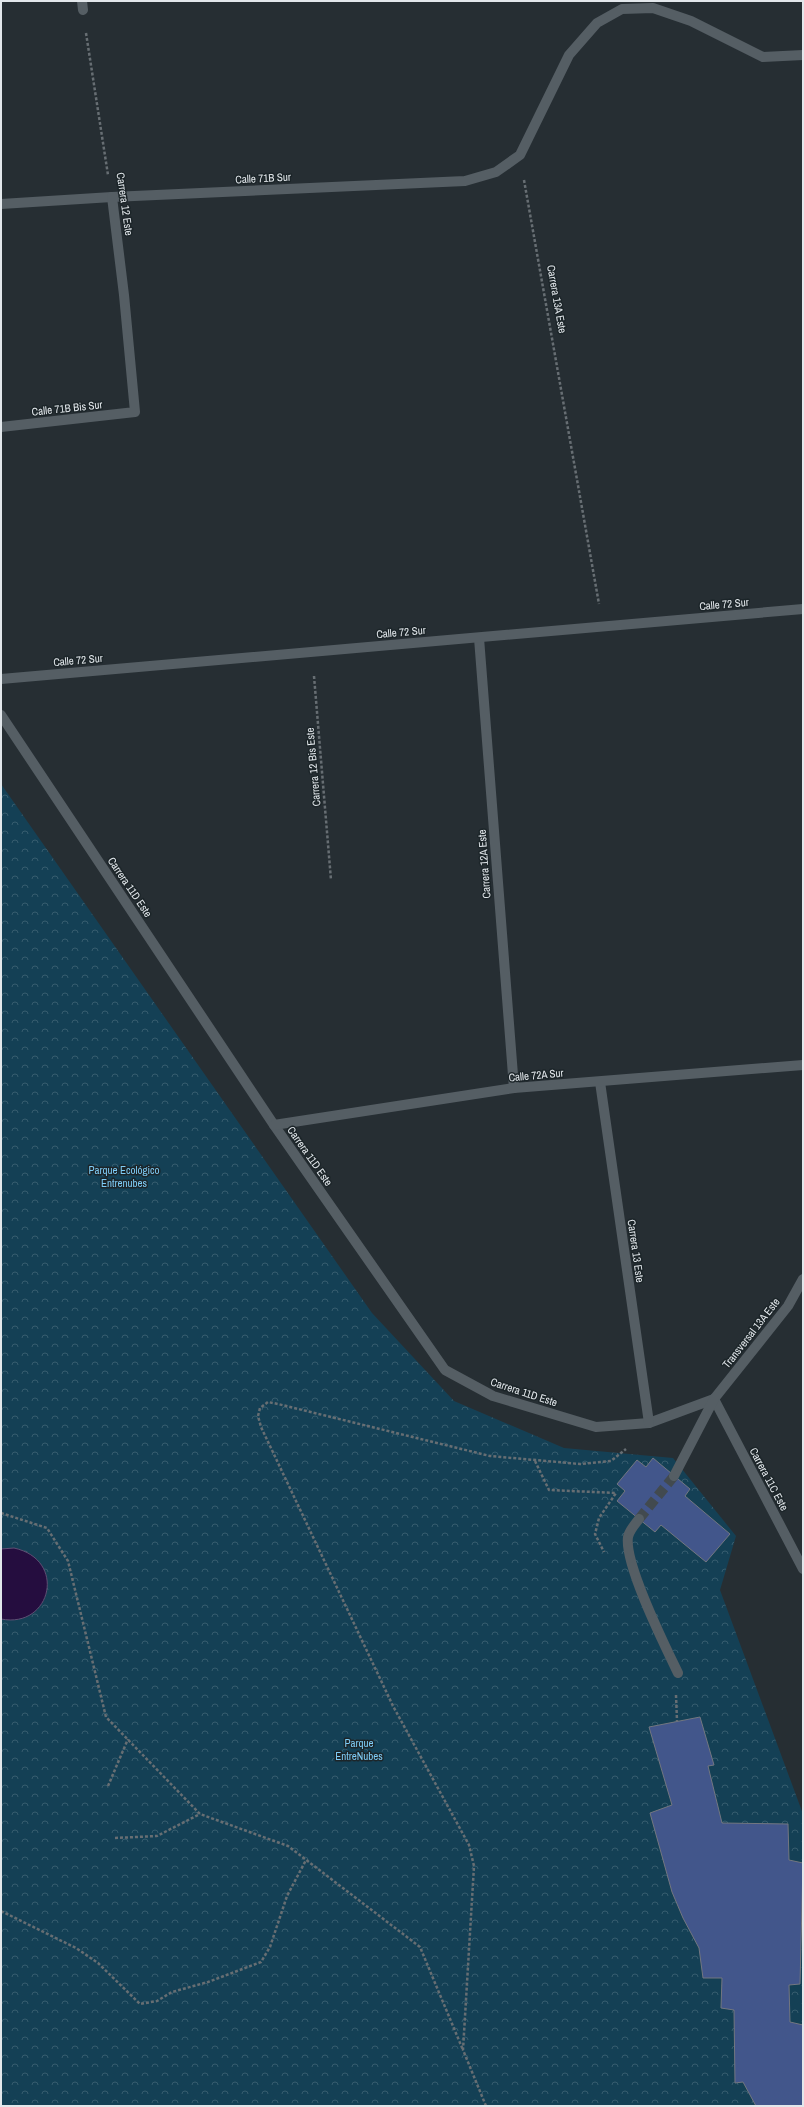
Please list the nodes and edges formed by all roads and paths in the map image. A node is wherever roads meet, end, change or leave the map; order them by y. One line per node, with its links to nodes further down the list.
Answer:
1 (82, 6): 4 (path, Carrera 12 Este)
2 (803, 55): 3 (street)
3 (520, 155): 4 (street, Calle 71B Sur); 9 (path, Carrera 13A Este)
4 (112, 197): 5 (street, Calle 71B Sur); 6 (street, Carrera 12 Este)
5 (1, 204)
6 (135, 412): 7 (street, Calle 71B Bis Sur)
7 (1, 427)
8 (803, 609): 9 (street, Calle 72 Sur)
9 (603, 626): 10 (street, Calle 72 Sur)
10 (479, 638): 11 (street, Calle 72 Sur); 17 (street, Carrera 12A Este)
11 (312, 652): 12 (street, Calle 72 Sur); 14 (path, Carrera 12 Bis Este)
12 (1, 679)
13 (1, 715): 18 (street, Carrera 11D Este)
14 (331, 880)
15 (803, 1065): 16 (street, Calle 72A Sur)
16 (600, 1082): 17 (street, Calle 72A Sur); 21 (street, Carrera 13 Este)
17 (514, 1088): 18 (street, Calle 72A Sur)
18 (274, 1125): 21 (street, Carrera 11D Este)
19 (803, 1279): 20 (street, Transversal 13A Este)
20 (714, 1399): 21 (street, Carrera 11D Este); 23 (street, Transversal 13A Este); 26 (street, Carrera 11C Este)
21 (648, 1423)
22 (629, 1447): 34 (path)
23 (674, 1476)
24 (1, 1514): 28 (path)
25 (639, 1519): 27 (street)
26 (803, 1569)
27 (678, 1673)
28 (128, 1739): 29 (path); 30 (path)
29 (108, 1786)
30 (200, 1814): 31 (path); 32 (path)
31 (115, 1838)
32 (306, 1860): 33 (path); 34 (path)
33 (1, 1911)
34 (463, 2050): 35 (path)
35 (486, 2106)

